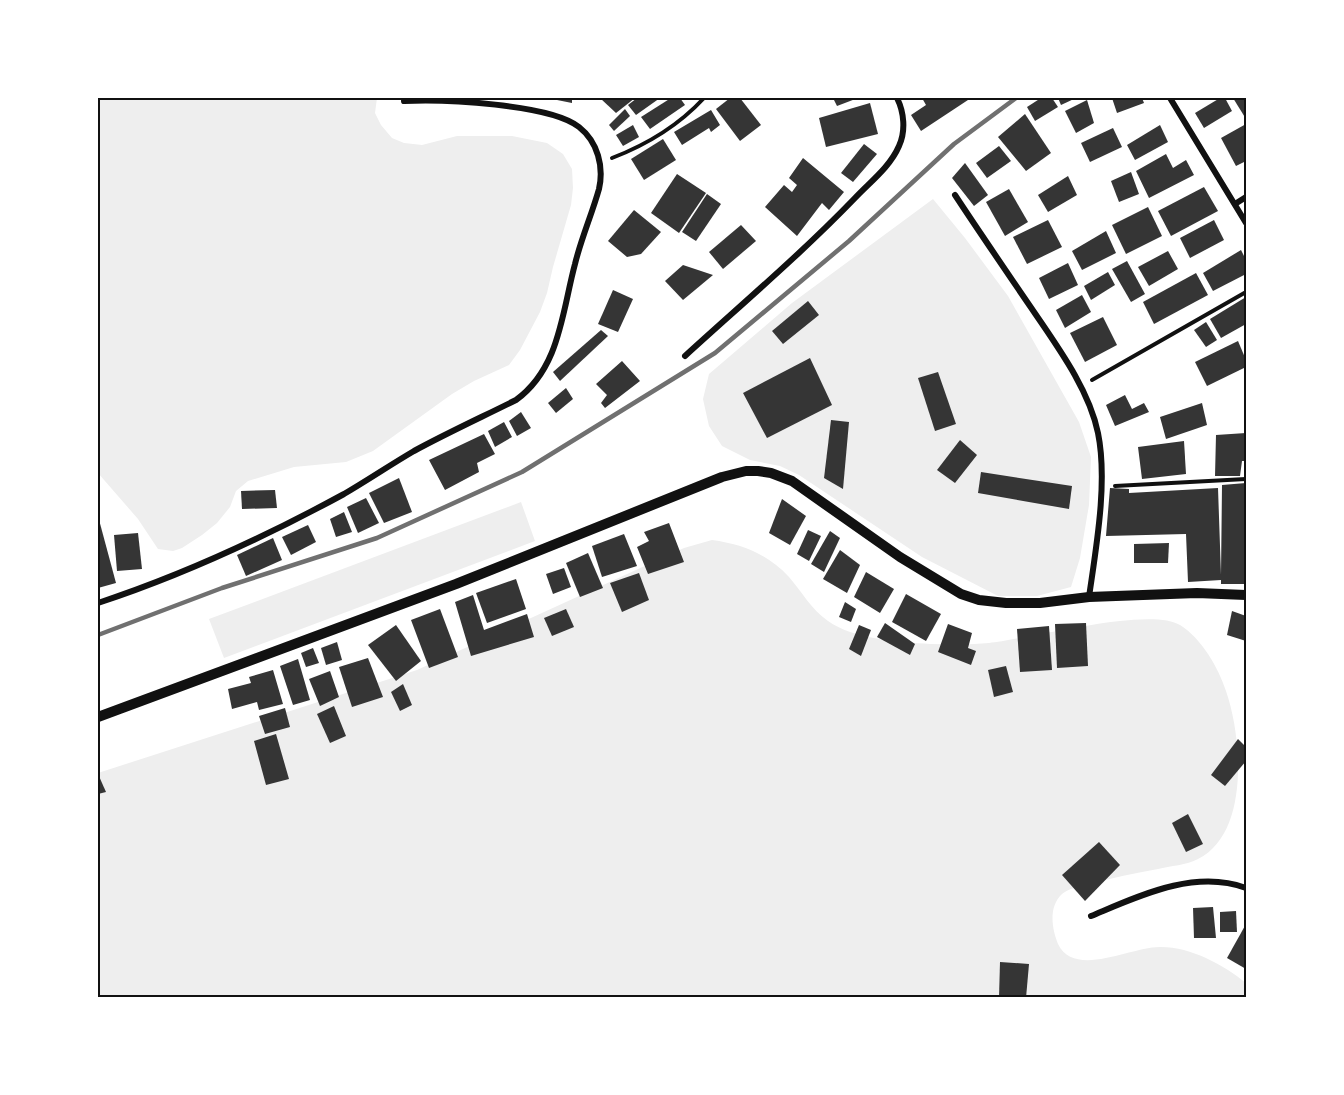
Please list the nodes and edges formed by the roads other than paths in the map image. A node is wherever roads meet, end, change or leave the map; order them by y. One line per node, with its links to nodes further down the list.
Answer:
1 (897, 98): 8 (street)
2 (1170, 98): 6 (street)
3 (404, 101): 11 (street)
4 (955, 195): 10 (street)
5 (1246, 197): 6 (street)
6 (1235, 204): 7 (street)
7 (1246, 223)
8 (685, 356)
9 (1246, 595): 10 (street)
10 (1089, 597): 12 (street)
11 (98, 603)
12 (98, 717)
13 (1246, 888): 14 (street)
14 (1091, 916)

